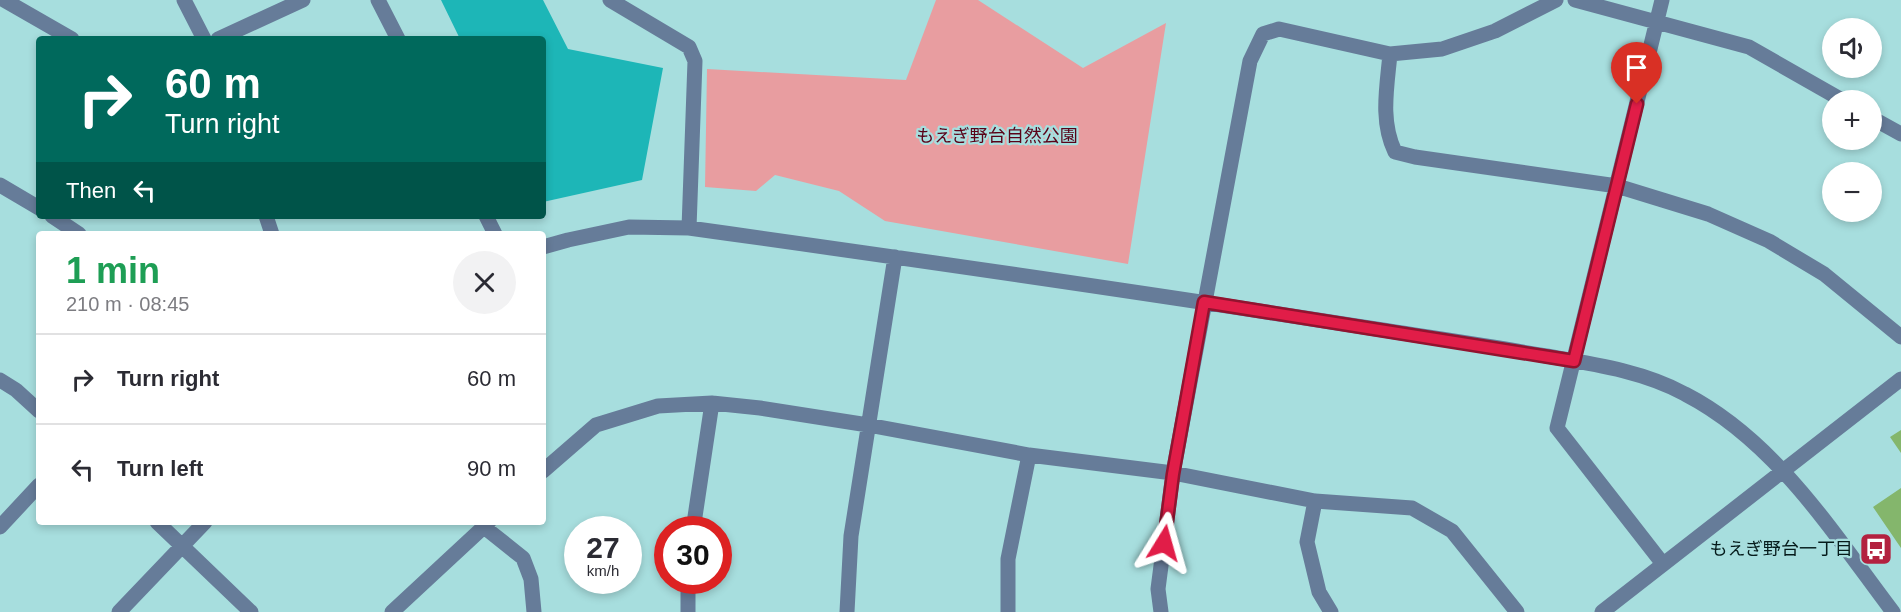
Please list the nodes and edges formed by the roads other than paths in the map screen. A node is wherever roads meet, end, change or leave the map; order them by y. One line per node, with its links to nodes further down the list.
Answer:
1 (4, 0): 10 (street)
2 (184, 0): 11 (street)
3 (303, 0): 12 (street)
4 (378, 0): 13 (street)
5 (610, 0): 22 (street)
6 (1556, 0): 14 (street)
7 (1575, 0): 9 (street)
8 (1662, 0): 9 (street)
9 (1657, 23): 15 (street); 19 (street)
10 (67, 36)
11 (202, 36)
12 (225, 36)
13 (396, 36)
14 (1390, 54): 19 (street); 26 (street)
15 (1824, 90)
16 (1882, 124): 17 (street)
17 (1901, 134)
18 (0, 185): 20 (street)
19 (1617, 186): 27 (street); 28 (street)
20 (36, 206)
21 (56, 219): 23 (street)
22 (689, 228): 24 (street); 25 (street)
23 (74, 231)
24 (546, 246)
25 (895, 257): 26 (street); 33 (street)
26 (1204, 302): 28 (street); 37 (street)
27 (1901, 338)
28 (1574, 361): 36 (street); 46 (street)
29 (0, 380): 32 (street)
30 (1901, 380): 36 (street)
31 (712, 403): 33 (street); 35 (street); 40 (street)
32 (36, 408)
33 (868, 425): 34 (street); 53 (street)
34 (1029, 454): 37 (street); 54 (street)
35 (546, 468)
36 (1783, 470): 46 (street); 59 (street)
37 (1173, 474): 39 (street); 55 (street)
38 (36, 488): 44 (street)
39 (1316, 501): 56 (street); 57 (street)
40 (695, 516)
41 (160, 525): 45 (street)
42 (202, 525): 45 (street)
43 (487, 525): 50 (street); 51 (street)
44 (0, 527)
45 (182, 546): 48 (street); 49 (street)
46 (1663, 564): 58 (street)
47 (687, 594): 52 (street)
48 (119, 612)
49 (251, 612)
50 (392, 612)
51 (534, 612)
52 (688, 612)
53 (847, 612)
54 (1008, 612)
55 (1161, 612)
56 (1331, 612)
57 (1517, 612)
58 (1602, 612)
59 (1893, 612)

